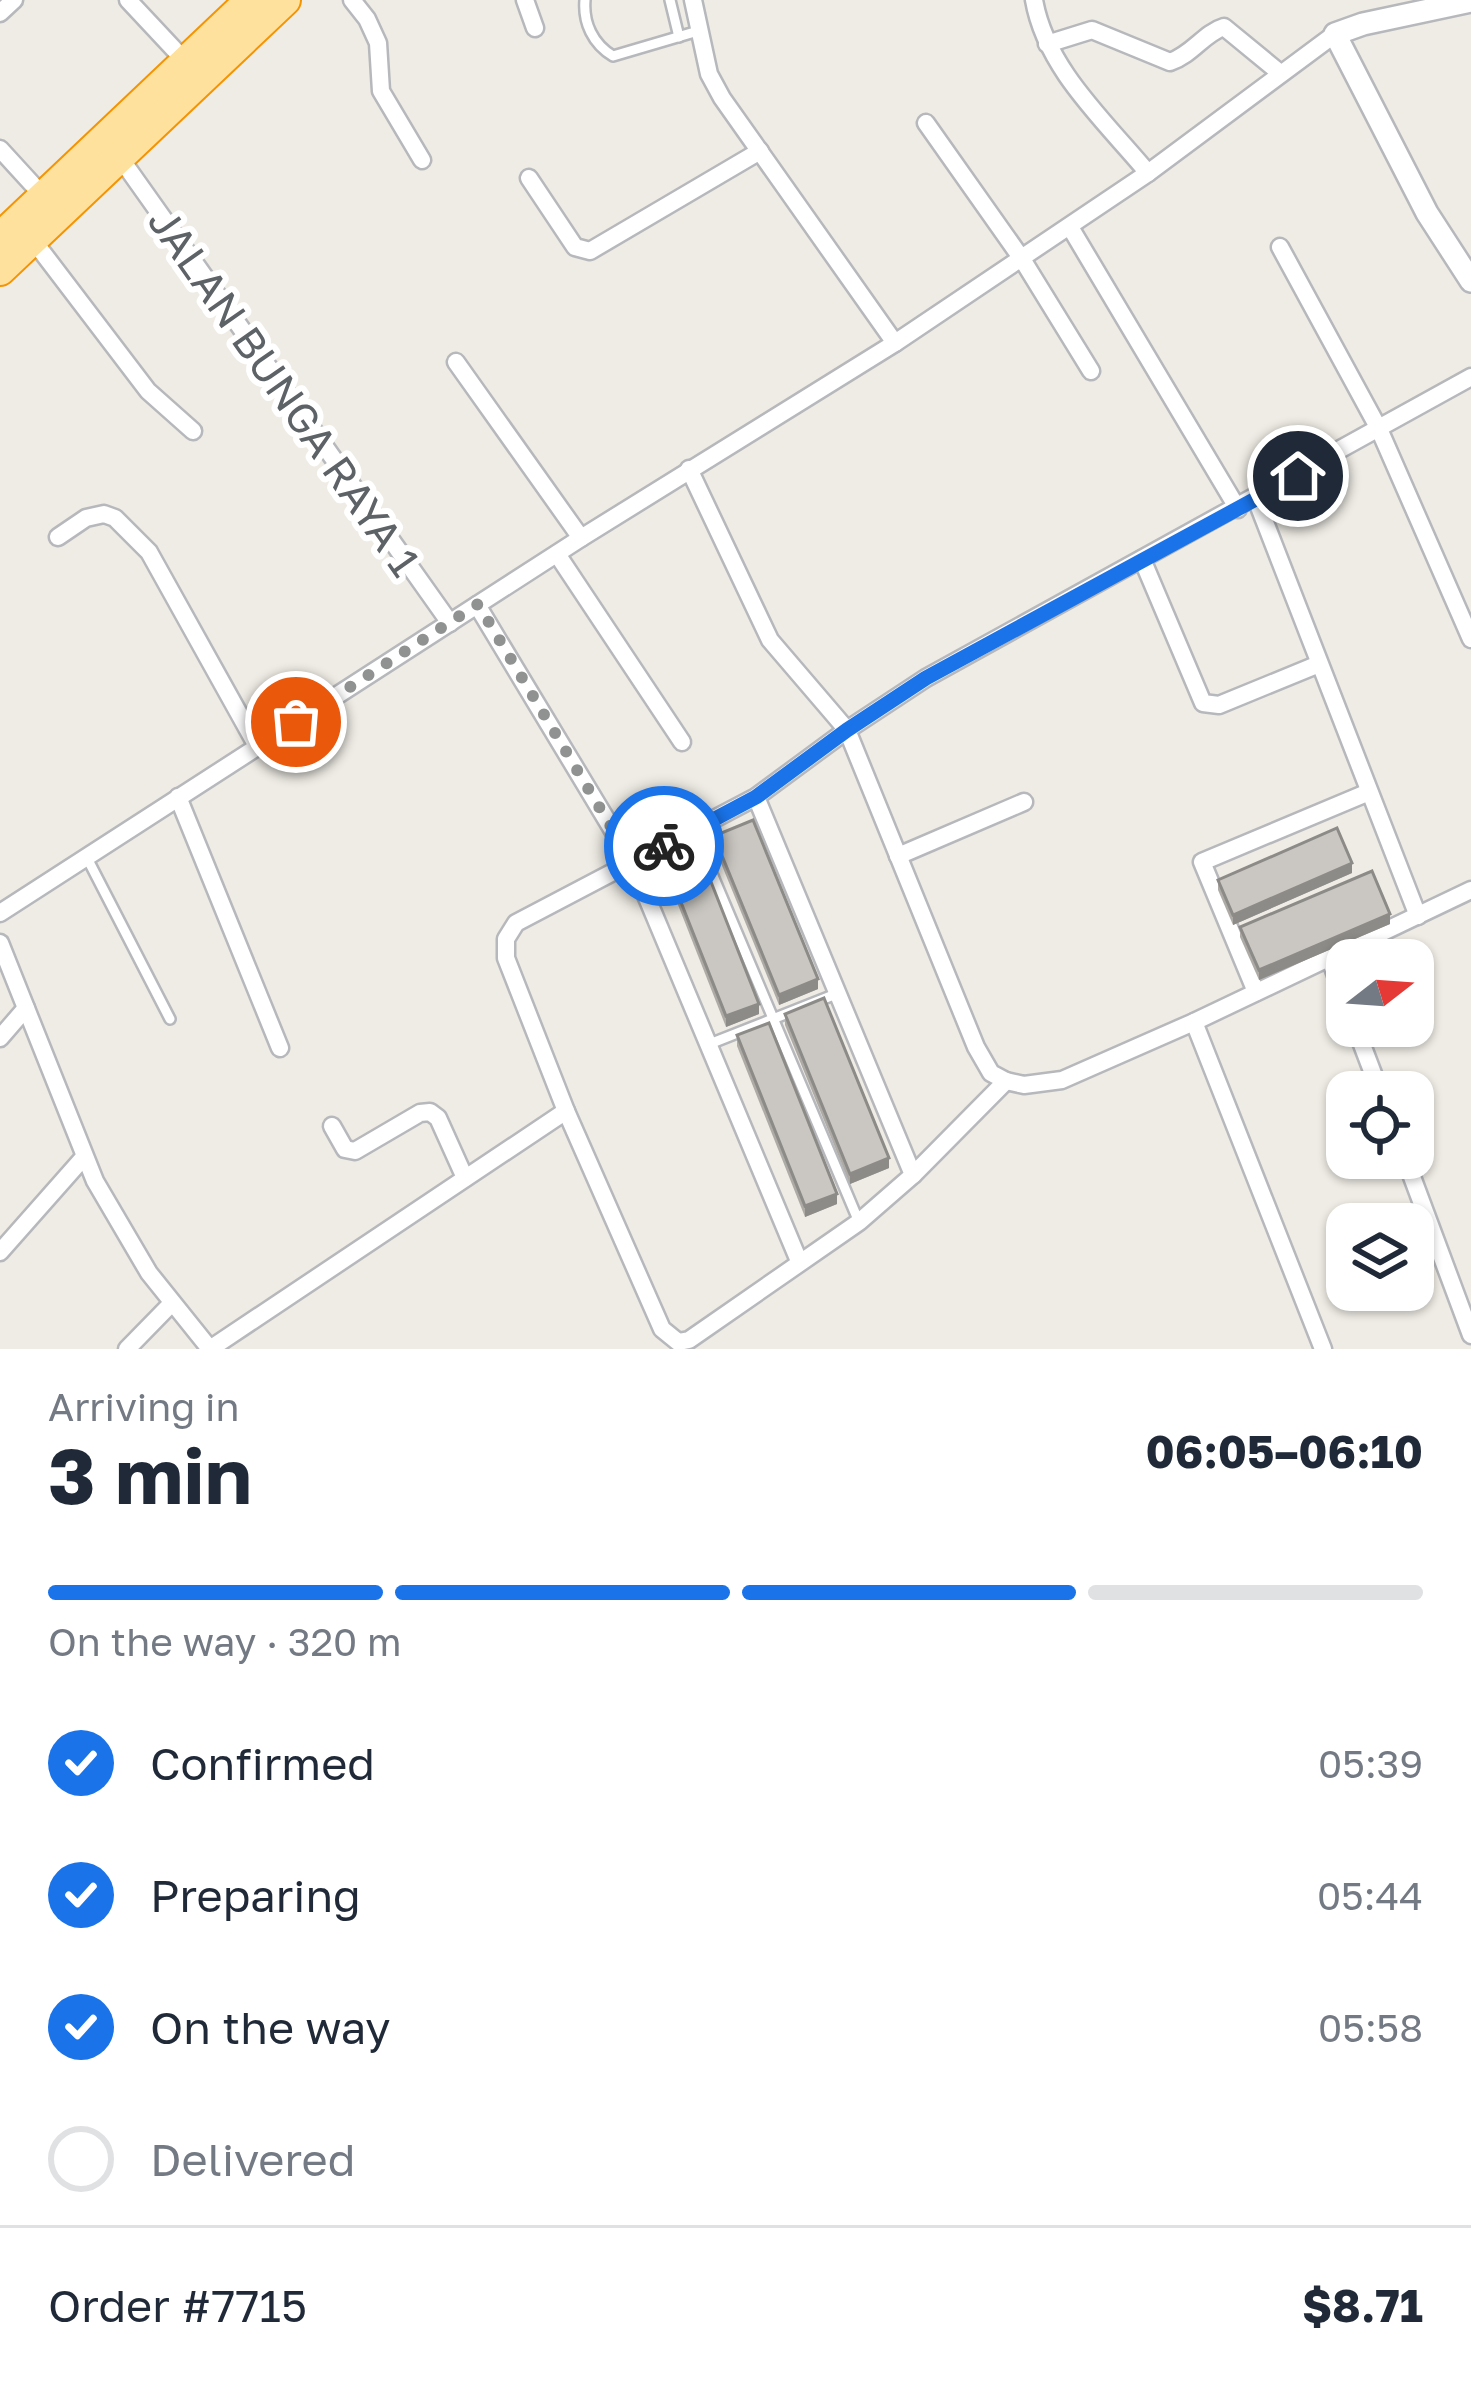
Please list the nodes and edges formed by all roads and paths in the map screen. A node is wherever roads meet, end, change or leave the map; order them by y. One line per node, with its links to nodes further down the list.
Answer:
1 (14, 0): 13 (street)
2 (128, 0): 19 (street)
3 (251, 0): 19 (highway)
4 (285, 0): 24 (highway)
5 (352, 0): 25 (street)
6 (525, 0): 14 (street)
7 (586, 0): 17 (lane)
8 (670, 0): 17 (lane)
9 (693, 0): 15 (street)
10 (1034, 0): 18 (street)
11 (1471, 1): 12 (street)
12 (1444, 3): 16 (street)
13 (0, 14)
14 (535, 28)
15 (698, 31): 17 (lane); 23 (street)
16 (1335, 34): 20 (street); 35 (street)
17 (679, 37)
18 (1047, 44): 20 (street); 26 (street)
19 (186, 62): 28 (highway)
20 (1280, 73): 26 (street)
21 (926, 123): 33 (street)
22 (0, 149): 28 (street)
23 (760, 152): 27 (street); 36 (street)
24 (121, 159): 31 (highway); 50 (street, JALAN BUNGA RAYA 1)
25 (422, 160)
26 (1148, 173): 29 (street)
27 (529, 178)
28 (44, 197): 30 (highway)
29 (1070, 227): 33 (street); 44 (street)
30 (0, 238)
31 (33, 240): 34 (highway); 41 (street)
32 (1280, 248): 40 (street)
33 (1022, 259): 36 (street); 38 (street)
34 (0, 271)
35 (1471, 281)
36 (895, 343): 42 (street)
37 (456, 362): 46 (street)
38 (1091, 371)
39 (1471, 377): 40 (street)
40 (1379, 429): 43 (street); 51 (street)
41 (193, 430)
42 (689, 470): 46 (street); 53 (street)
43 (1256, 499): 44 (street); 52 (street)
44 (1238, 509): 48 (street)
45 (58, 537): 55 (street)
46 (581, 538): 47 (street)
47 (557, 554): 49 (street); 54 (street)
48 (1142, 559): 52 (street); 53 (street)
49 (478, 604): 50 (street); 63 (street)
50 (450, 622): 55 (street)
51 (1471, 639)
52 (1319, 664): 56 (street)
53 (847, 730): 58 (street); 62 (street)
54 (682, 742)
55 (257, 746): 57 (street)
56 (1369, 792): 66 (street); 70 (street)
57 (178, 797): 61 (street); 78 (street)
58 (756, 797): 60 (street); 71 (street)
59 (1024, 802): 62 (street)
60 (694, 831): 63 (street); 73 (lane)
61 (86, 856): 65 (street); 74 (lane)
62 (898, 856): 79 (street)
63 (632, 862): 77 (street); 80 (street)
64 (1471, 890): 66 (street)
65 (0, 914)
66 (1418, 916): 67 (street)
67 (1368, 939)
68 (0, 943): 72 (street)
69 (1326, 958): 70 (street)
70 (1256, 992): 75 (street)
71 (838, 993): 73 (lane); 83 (street)
72 (26, 1008): 76 (street); 82 (street)
73 (774, 1018): 77 (lane); 86 (lane)
74 (170, 1019)
75 (1194, 1022): 79 (street); 93 (street)
76 (0, 1038)
77 (707, 1045): 88 (street)
78 (280, 1048)
79 (1006, 1081): 83 (street)
80 (566, 1111): 84 (street); 88 (street)
81 (332, 1126): 84 (street)
82 (85, 1157): 87 (street); 89 (street)
83 (913, 1175): 86 (street)
84 (465, 1178): 92 (street)
85 (1413, 1179): 90 (street)
86 (859, 1222): 88 (street)
87 (0, 1252)
88 (799, 1261)
89 (172, 1303): 91 (street); 92 (street)
90 (1471, 1333)
91 (127, 1349)
92 (210, 1349)
93 (1323, 1349)

